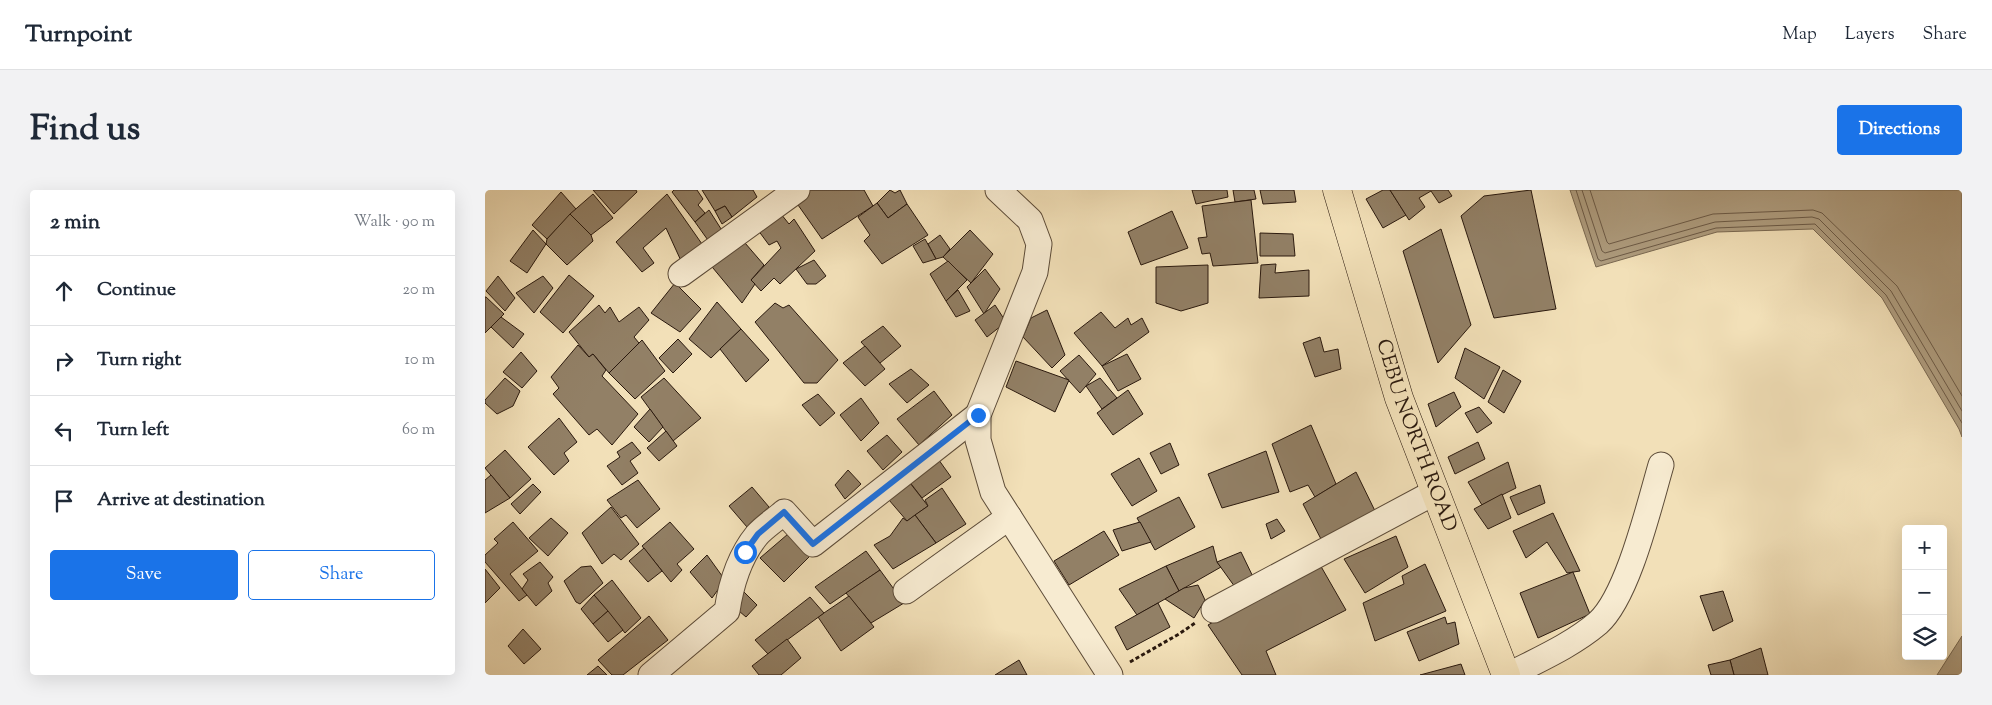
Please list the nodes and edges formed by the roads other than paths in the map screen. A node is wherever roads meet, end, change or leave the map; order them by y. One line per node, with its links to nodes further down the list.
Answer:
1 (797, 190): 4 (street)
2 (998, 190): 5 (street)
3 (1337, 190): 7 (main road, CEBU NORTH ROAD)
4 (681, 274)
5 (978, 415): 8 (street); 12 (street)
6 (1661, 465): 13 (street)
7 (1435, 492): 10 (street); 13 (main road, CEBU NORTH ROAD)
8 (1009, 517): 9 (street); 11 (street)
9 (906, 591)
10 (1214, 610)
11 (1108, 674)
12 (651, 675)
13 (1508, 675)

